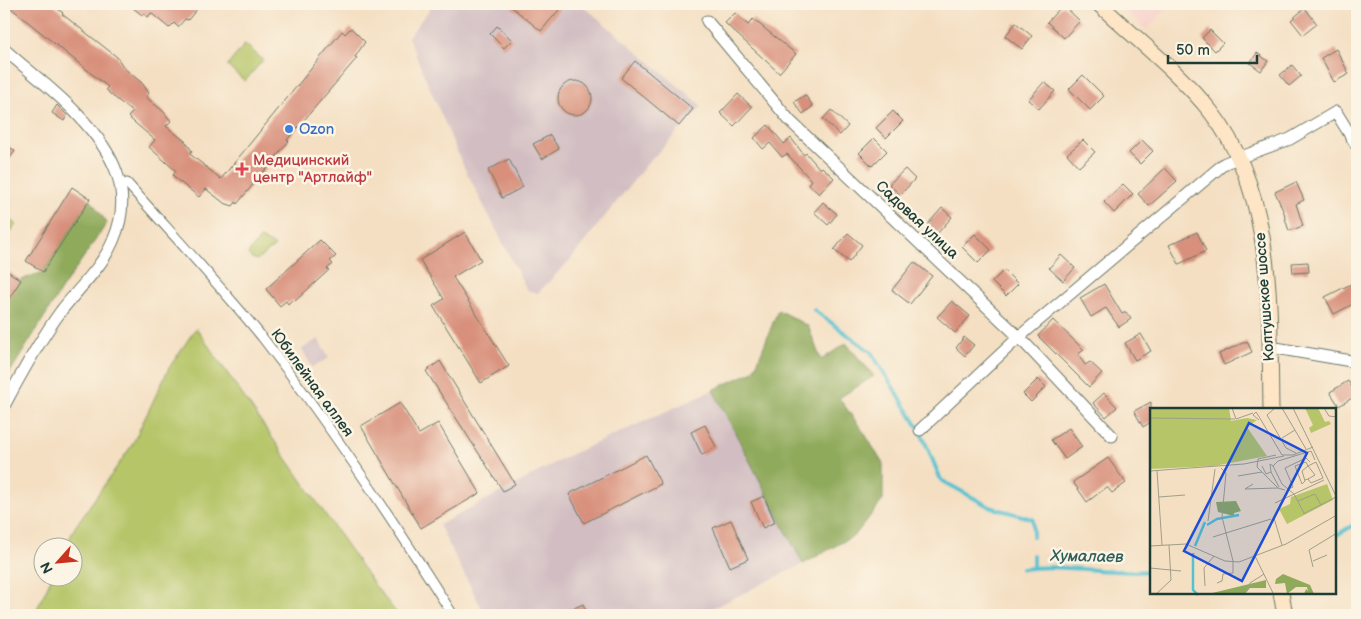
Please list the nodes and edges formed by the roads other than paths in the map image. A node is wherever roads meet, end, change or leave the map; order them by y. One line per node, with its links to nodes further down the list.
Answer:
1 (1099, 4): 5 (main road, Колтушское шоссе)
2 (707, 21): 7 (street, Садовая улица)
3 (4, 49): 10 (street)
4 (1357, 146): 5 (street)
5 (1238, 160): 7 (street); 8 (main road, Колтушское шоссе)
6 (127, 183): 15 (street, Юбилейная аллея)
7 (1019, 337): 12 (street); 13 (street, Садовая улица)
8 (1270, 347): 9 (street); 11 (main road, Колтушское шоссе)
9 (1357, 362)
10 (4, 406)
11 (1271, 408)
12 (920, 430)
13 (1112, 436)
14 (1281, 594): 16 (main road)
15 (453, 615)
16 (1285, 615)

